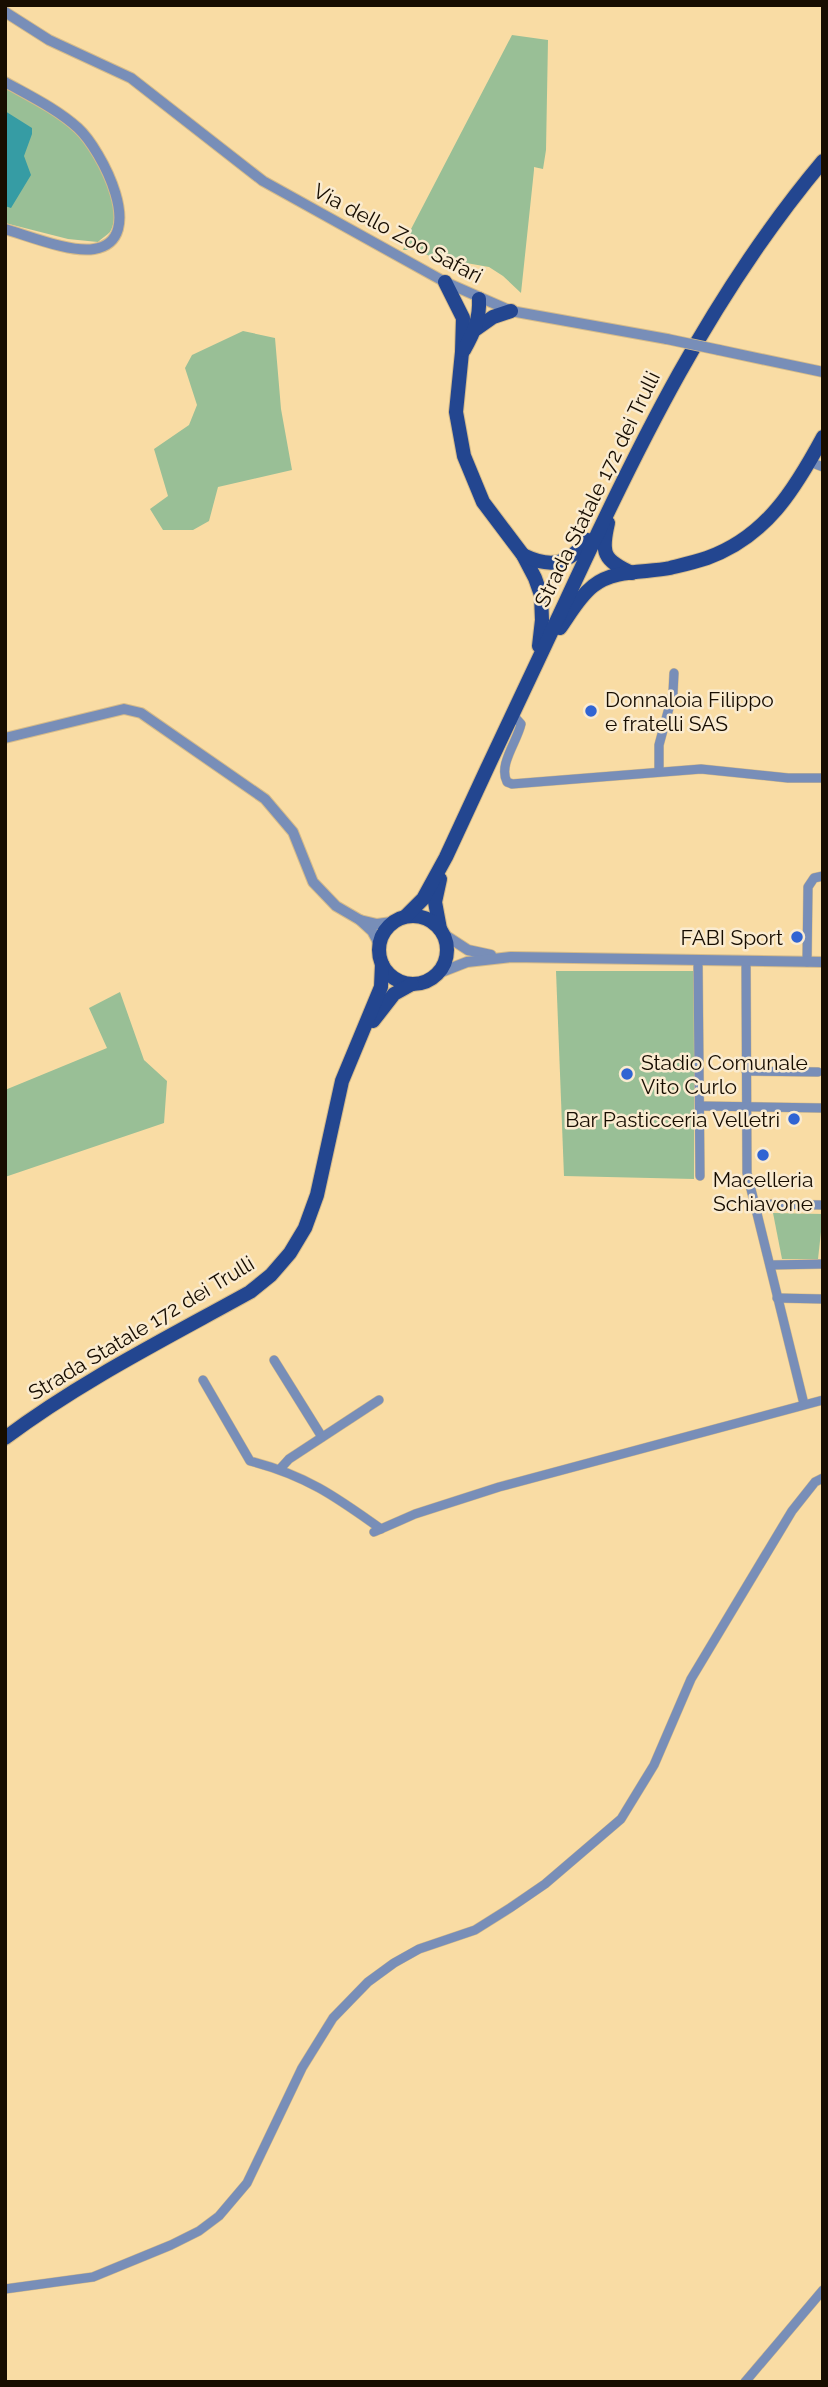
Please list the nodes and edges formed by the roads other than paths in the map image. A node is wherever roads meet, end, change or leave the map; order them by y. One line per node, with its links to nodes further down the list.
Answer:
1 (5, 12): 5 (street, Via dello Zoo Safari)
2 (5, 82): 4 (street)
3 (823, 160): 16 (main road, Strada Statale 172 dei Trulli)
4 (5, 229)
5 (445, 282): 6 (street, Via dello Zoo Safari); 8 (main road)
6 (479, 299): 7 (street, Via dello Zoo Safari); 8 (main road); 9 (main road)
7 (511, 311): 9 (main road); 11 (street, Via dello Zoo Safari, bridge)
8 (463, 318): 10 (main road)
9 (476, 329): 10 (main road)
10 (462, 352): 18 (main road)
11 (808, 369): 12 (street, Via dello Zoo Safari); 13 (street)
12 (823, 372)
13 (823, 381)
14 (823, 437): 15 (main road)
15 (816, 464): 19 (main road)
16 (612, 500): 17 (main road, Strada Statale 172 dei Trulli); 19 (main road)
17 (601, 524): 18 (main road); 20 (main road, Strada Statale 172 dei Trulli)
18 (523, 555): 20 (main road)
19 (632, 573): 20 (main road)
20 (538, 661): 22 (main road, Strada Statale 172 dei Trulli)
21 (674, 673): 24 (street)
22 (513, 715): 24 (street); 26 (main road, Strada Statale 172 dei Trulli)
23 (5, 738): 29 (street)
24 (659, 771): 25 (street)
25 (823, 778)
26 (446, 857): 28 (main road, Strada Statale 172 dei Trulli); 31 (main road, Strada Statale 172 dei Trulli)
27 (823, 876): 36 (street)
28 (406, 916): 30 (main road, Strada Statale 172 dei Trulli); 31 (main road)
29 (360, 920): 30 (street); 32 (street)
30 (392, 922): 32 (main road)
31 (443, 932): 33 (street); 39 (main road, Strada Statale 172 dei Trulli)
32 (379, 944): 38 (main road, Strada Statale 172 dei Trulli)
33 (511, 957): 34 (street); 39 (street)
34 (698, 962): 35 (street); 44 (street)
35 (746, 962): 36 (street); 42 (street)
36 (807, 962): 37 (street)
37 (823, 962)
38 (382, 964): 40 (main road); 41 (main road, Strada Statale 172 dei Trulli)
39 (439, 973): 40 (main road, Strada Statale 172 dei Trulli)
40 (412, 984): 41 (main road, Strada Statale 172 dei Trulli)
41 (355, 1049): 60 (main road, Strada Statale 172 dei Trulli)
42 (746, 1071): 43 (street); 45 (street)
43 (817, 1072)
44 (701, 1106): 45 (street); 47 (street)
45 (746, 1107): 46 (street); 48 (street)
46 (823, 1108)
47 (700, 1176)
48 (756, 1204): 49 (street); 51 (street)
49 (823, 1205)
50 (823, 1264): 51 (street)
51 (771, 1265): 52 (street)
52 (778, 1298): 53 (street); 58 (street)
53 (823, 1299)
54 (274, 1360): 59 (street)
55 (203, 1380): 61 (street)
56 (379, 1400): 59 (street)
57 (823, 1400): 58 (street)
58 (804, 1404): 61 (street)
59 (322, 1437): 61 (street)
60 (5, 1438)
61 (280, 1469)
62 (823, 1478): 63 (street)
63 (5, 2289)
64 (823, 2290): 65 (street)
65 (745, 2382)

